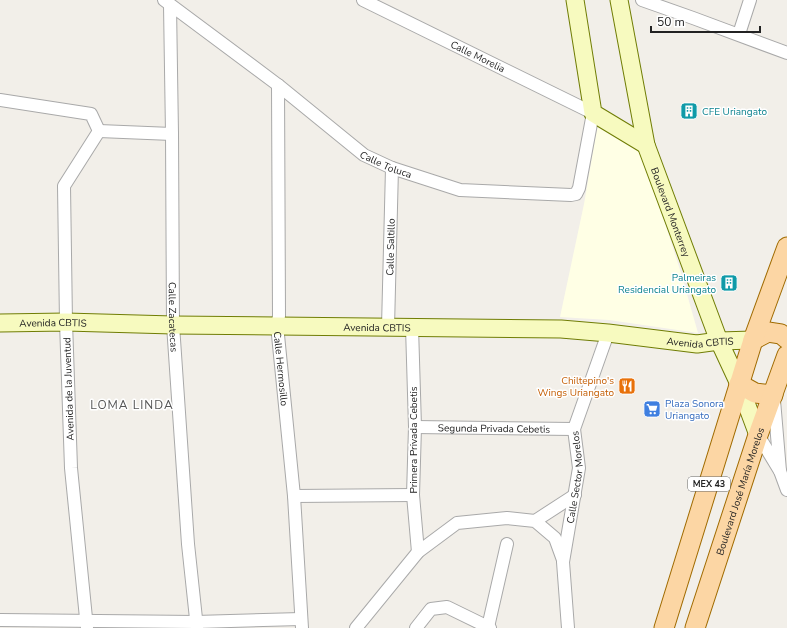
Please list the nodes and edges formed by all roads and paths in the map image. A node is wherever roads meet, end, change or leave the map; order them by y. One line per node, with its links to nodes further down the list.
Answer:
1 (363, 0): 12 (street, Calle Morelia)
2 (575, 0): 12 (street)
3 (619, 0): 11 (street, Boulevard Monterrey)
4 (642, 0): 7 (street)
5 (750, 0): 7 (street)
6 (167, 2): 9 (street, Calle Toluca); 15 (street, Calle Zacatecas)
7 (739, 34): 8 (street)
8 (787, 53)
9 (278, 85): 17 (street, Calle Toluca); 22 (street, Calle Hermosillo)
10 (0, 100): 14 (street)
11 (639, 109): 13 (street); 16 (street, Boulevard Monterrey)
12 (593, 113): 13 (street); 17 (street, Calle Toluca)
13 (615, 126): 16 (street)
14 (99, 131): 15 (street); 19 (street, Avenida de la Juventud)
15 (172, 134): 21 (street, Calle Zacatecas)
16 (646, 145): 28 (street, Boulevard Monterrey)
17 (392, 168): 23 (street, Calle Saltillo)
18 (787, 247): 27 (main road, MEX 43)
19 (66, 322): 20 (street, Avenida CBTIS); 21 (street, Avenida CBTIS); 45 (street, Avenida de la Juventud)
20 (0, 323)
21 (172, 324): 22 (street, Avenida CBTIS); 47 (street, Calle Zacatecas)
22 (277, 325): 23 (street, Avenida CBTIS); 38 (street, Calle Hermosillo)
23 (388, 327): 24 (street, Avenida CBTIS)
24 (412, 327): 25 (street, Avenida CBTIS); 32 (street, Primera Privada Cebetis)
25 (608, 333): 28 (street, Avenida CBTIS); 33 (street, Calle Sector Morelos)
26 (787, 339): 27 (main road)
27 (753, 340): 28 (street, Avenida CBTIS); 30 (main road, MEX 43)
28 (718, 341): 30 (street, Boulevard Monterrey)
29 (786, 359): 31 (main road, Boulevard José María Morelos / MEX 43)
30 (740, 384): 31 (main road); 34 (street, Boulevard Monterrey); 52 (main road, MEX 43)
31 (773, 395): 34 (main road, Boulevard José María Morelos / MEX 43); 35 (street)
32 (415, 428): 33 (street, Segunda Privada Cebetis); 37 (street, Primera Privada Cebetis)
33 (574, 429): 39 (street, Calle Sector Morelos)
34 (758, 435): 35 (street); 53 (main road, Boulevard José María Morelos / MEX 43)
35 (780, 471): 36 (street)
36 (787, 490)
37 (413, 495): 38 (street); 42 (street, Primera Privada Cebetis)
38 (294, 496): 46 (street, Calle Hermosillo)
39 (575, 496): 40 (street); 43 (street, Calle Sector Morelos)
40 (535, 521): 42 (street); 43 (street)
41 (507, 544): 50 (street)
42 (418, 552): 48 (street)
43 (564, 562): 51 (street, Calle Sector Morelos)
44 (0, 620): 45 (street)
45 (86, 624): 47 (street)
46 (302, 624): 47 (street)
47 (196, 625)
48 (356, 628)
49 (416, 628): 50 (street)
50 (489, 628)
51 (568, 628)
52 (664, 628)
53 (695, 628)

